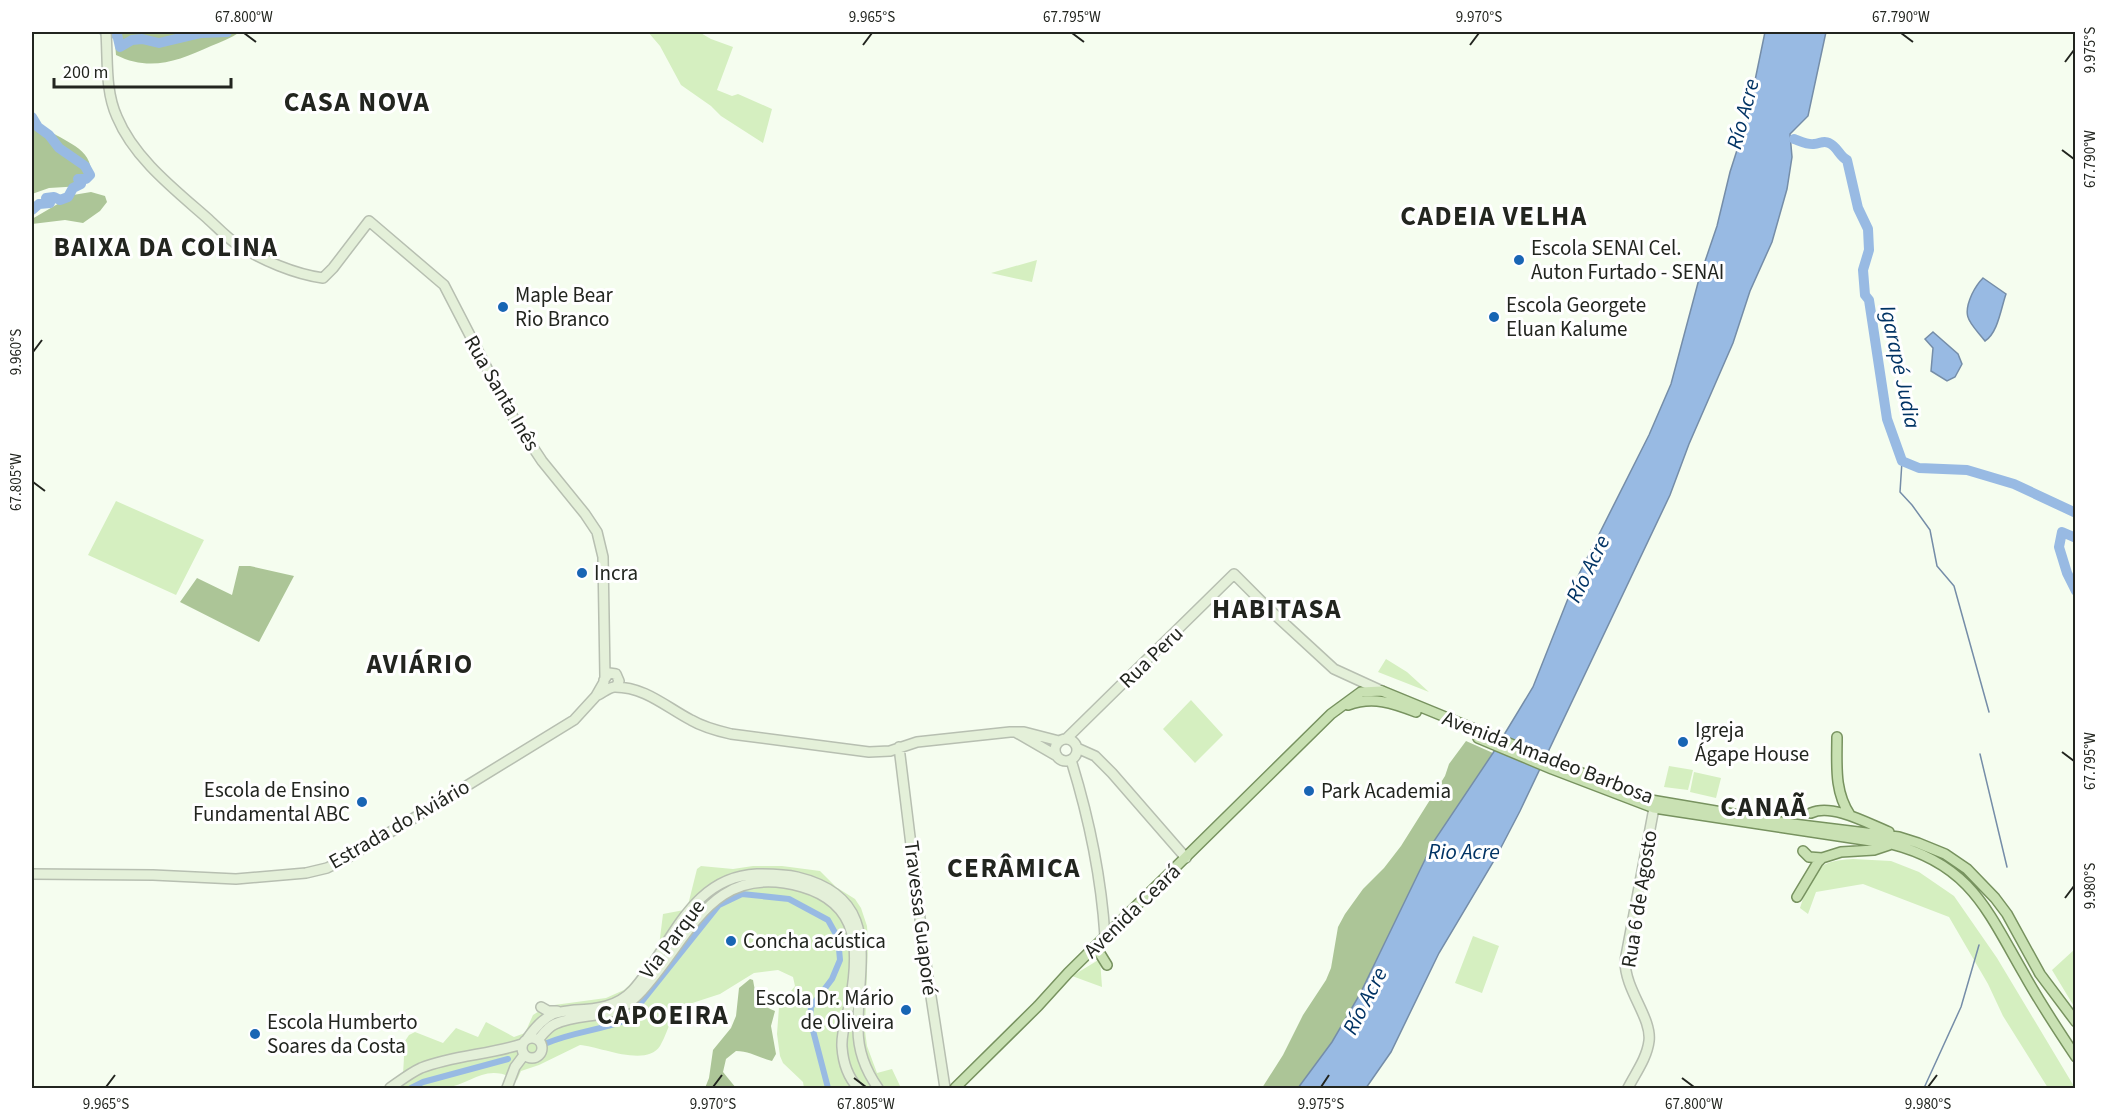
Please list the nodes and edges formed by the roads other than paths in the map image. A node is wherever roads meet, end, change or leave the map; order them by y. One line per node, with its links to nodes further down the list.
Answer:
1 (106, 32): 2 (street, Rua Santa Inês)
2 (606, 656): 3 (street, Rua Santa Inês); 4 (street, Rua Santa Inês)
3 (616, 675): 4 (street); 5 (street)
4 (609, 683): 5 (street); 27 (street, Estrada do Aviário)
5 (641, 692): 14 (street)
6 (1380, 696): 7 (main road, Avenida Amadeo Barbosa); 7 (main road, Avenida Amadeo Barbosa); 11 (street, Rua Peru); 18 (main road, Avenida Amadeo Barbosa)
7 (1338, 709): 9 (main road, Avenida Amadeo Barbosa)
8 (1017, 734): 11 (street); 12 (street); 15 (street)
9 (1311, 734): 25 (main road, Avenida Ceará)
10 (1837, 737): 20 (main road)
11 (1063, 740): 13 (street); 15 (street)
12 (899, 747): 14 (street); 17 (street, Travessa Guaporé)
13 (1077, 748): 16 (street); 25 (street)
14 (869, 752): 17 (street)
15 (1057, 756): 16 (street)
16 (1071, 760): 29 (street)
17 (903, 769): 43 (street, Travessa Guaporé)
18 (1655, 805): 21 (main road, Avenida Amadeo Barbosa); 45 (street, Rua 6 de Agosto)
19 (1811, 813): 20 (main road)
20 (1850, 815): 22 (main road)
21 (1824, 832): 22 (main road, Avenida Amadeo Barbosa); 23 (main road, Avenida Amadeo Barbosa)
22 (1899, 837): 34 (main road, Avenida Amadeo Barbosa)
23 (1891, 844): 26 (main road); 38 (main road, Avenida Amadeo Barbosa)
24 (1803, 851): 26 (main road)
25 (1186, 858): 29 (main road, Avenida Ceará)
26 (1822, 858): 28 (main road)
27 (32, 874)
28 (1797, 897)
29 (1106, 936): 30 (main road, Avenida Ceará)
30 (1089, 953): 31 (main road); 44 (main road, Avenida Ceará)
31 (1107, 965)
32 (541, 1007): 33 (street)
33 (560, 1011): 36 (street); 39 (street, Via Parque)
34 (2076, 1022)
35 (538, 1040): 36 (street); 37 (street); 42 (street, Via Parque)
36 (525, 1041): 37 (street); 40 (street)
37 (524, 1055): 41 (street)
38 (2076, 1057)
39 (876, 1087)
40 (390, 1089)
41 (507, 1089)
42 (858, 1089)
43 (945, 1089)
44 (955, 1089)
45 (1628, 1089)

